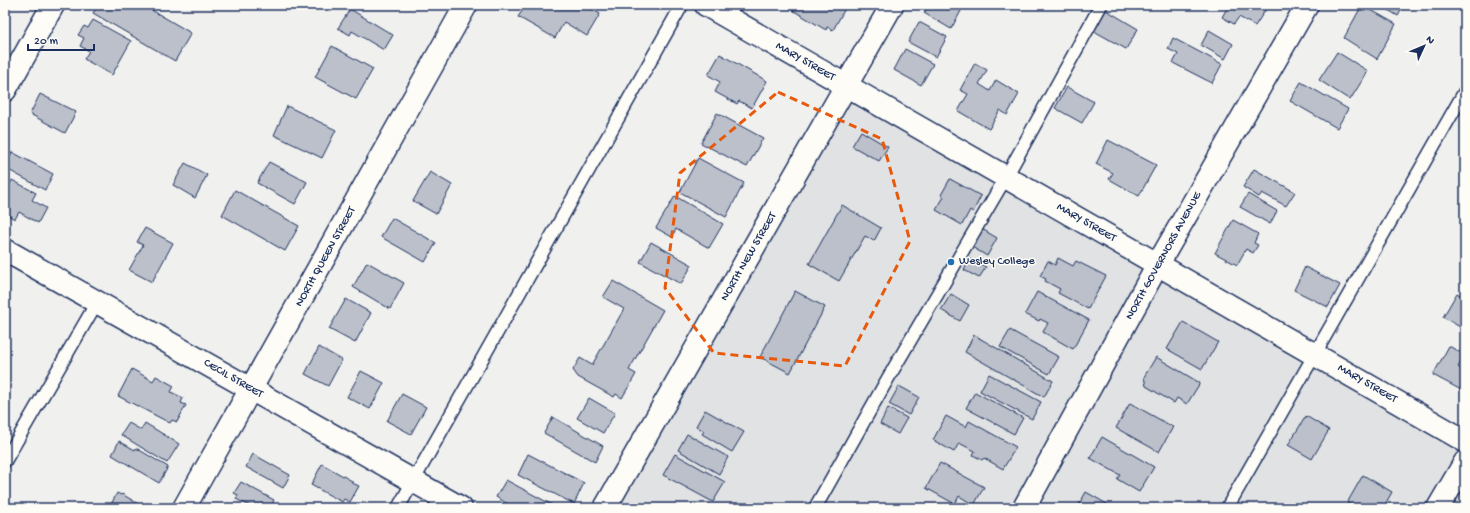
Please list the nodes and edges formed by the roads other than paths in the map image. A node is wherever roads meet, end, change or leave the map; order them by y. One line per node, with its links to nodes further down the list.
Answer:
1 (52, 5): 9 (street)
2 (466, 5): 16 (street, NORTH QUEEN STREET)
3 (682, 5): 20 (lane)
4 (706, 5): 8 (street, MARY STREET)
5 (892, 5): 8 (street, NORTH NEW STREET)
6 (1101, 5): 11 (lane)
7 (1307, 5): 13 (street, NORTH GOVERNORS AVENUE)
8 (847, 86): 11 (street, MARY STREET); 24 (street, NORTH NEW STREET)
9 (5, 90)
10 (1465, 91): 15 (lane)
11 (1006, 177): 13 (street, MARY STREET); 25 (lane)
12 (5, 250): 14 (street, CECIL STREET)
13 (1158, 264): 15 (street, MARY STREET); 26 (street, NORTH GOVERNORS AVENUE)
14 (97, 302): 16 (street, CECIL STREET); 18 (lane)
15 (1315, 354): 17 (street, MARY STREET); 27 (lane)
16 (251, 390): 20 (street, CECIL STREET); 21 (street, NORTH QUEEN STREET)
17 (1465, 441)
18 (5, 461)
19 (1465, 462): 28 (street)
20 (413, 481): 22 (lane); 23 (street, CECIL STREET)
21 (184, 508)
22 (398, 508)
23 (461, 508)
24 (605, 508)
25 (815, 508)
26 (1024, 508)
27 (1227, 508)
28 (1438, 508)

